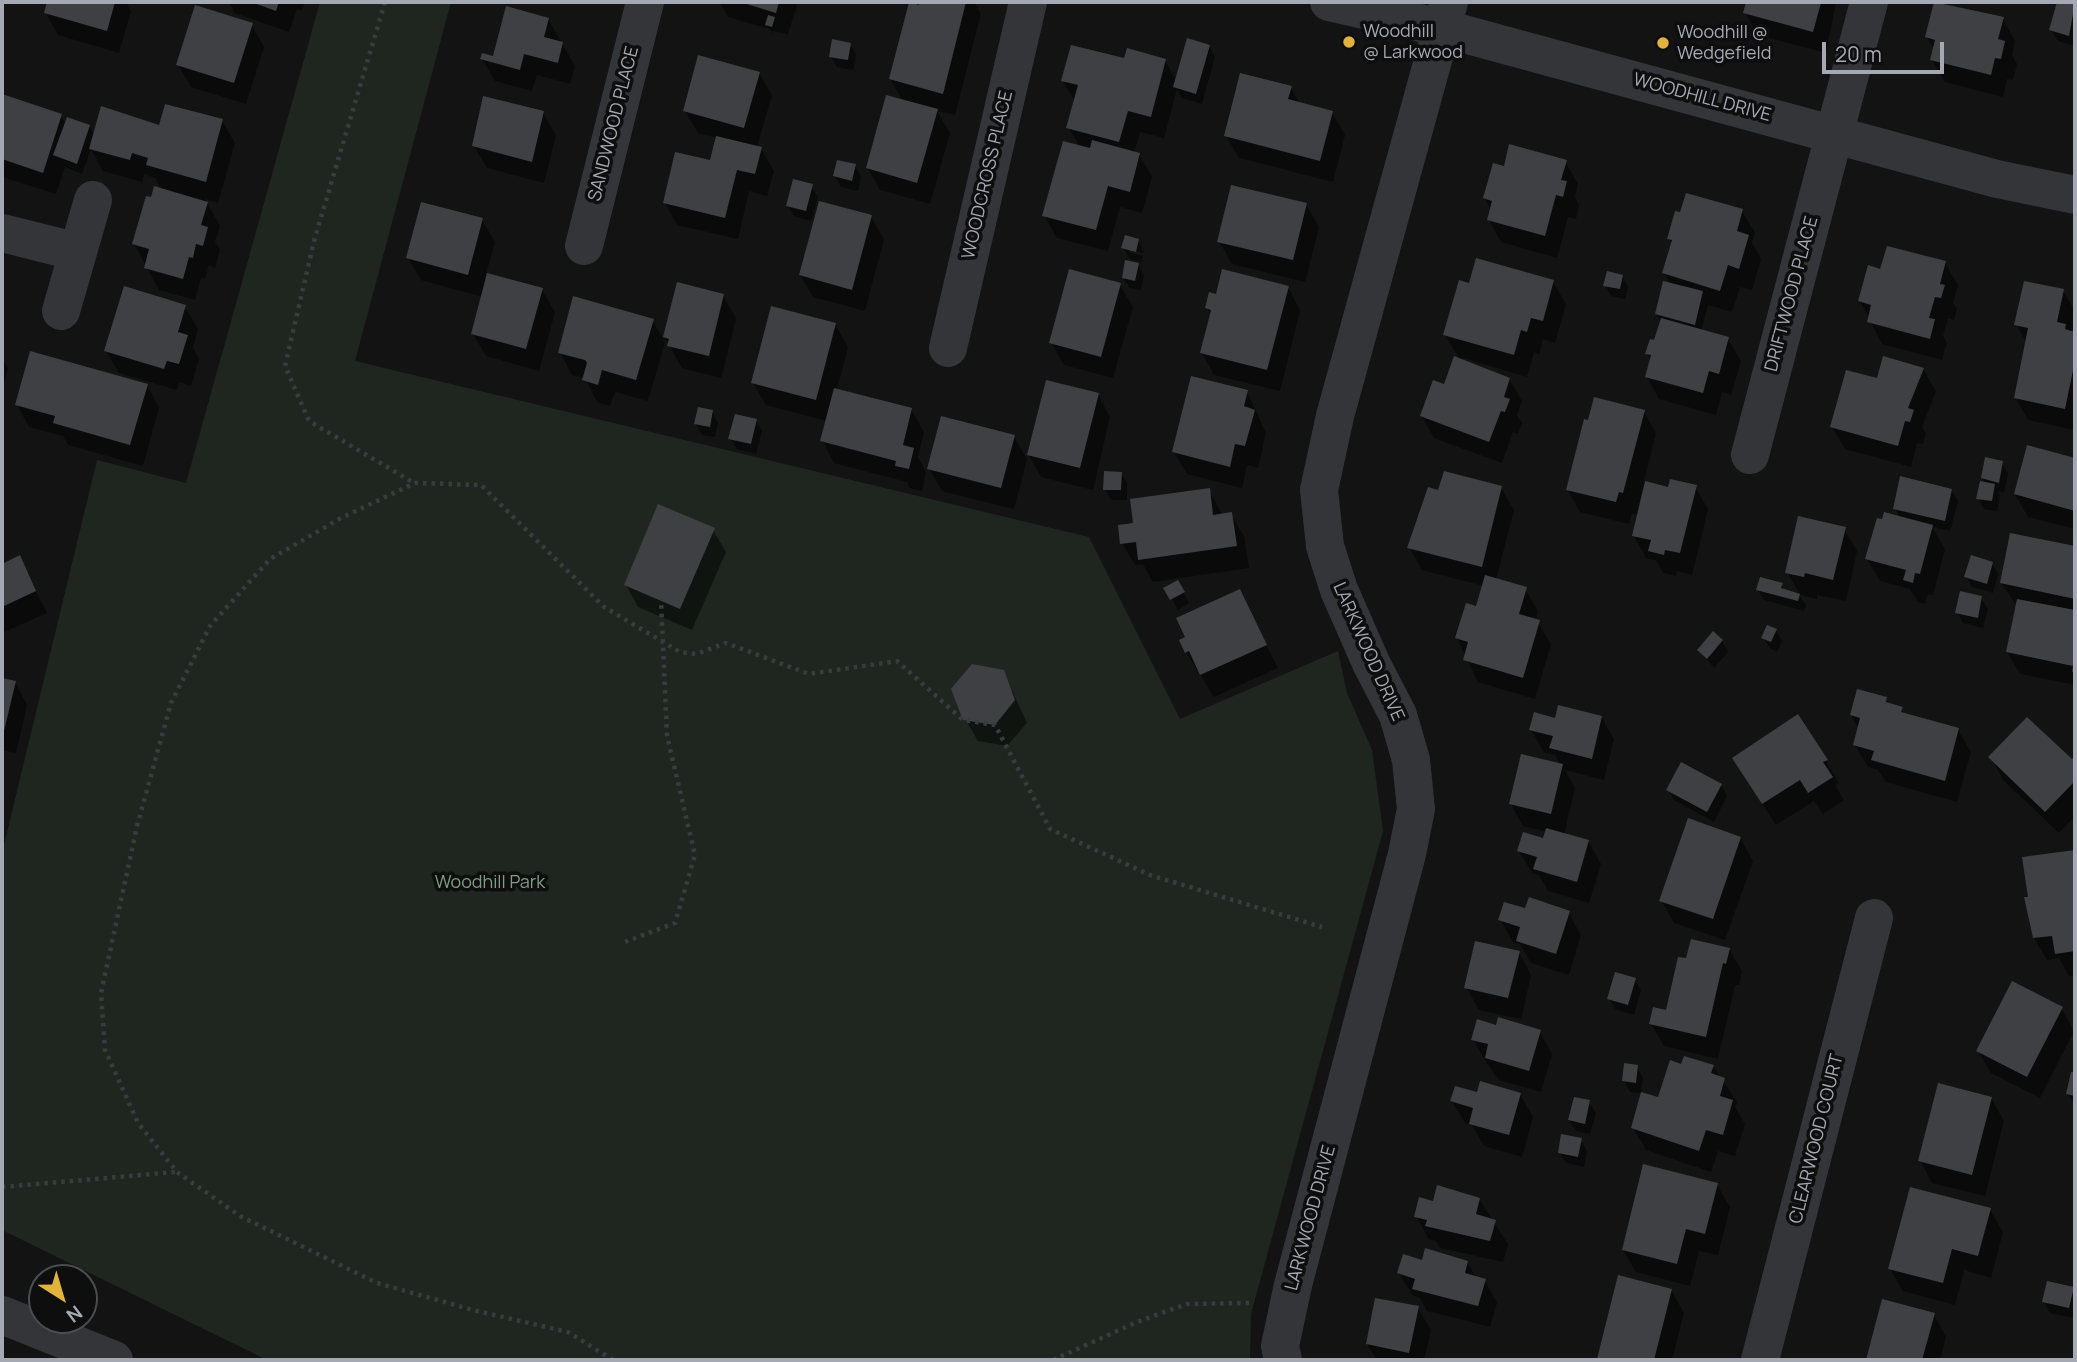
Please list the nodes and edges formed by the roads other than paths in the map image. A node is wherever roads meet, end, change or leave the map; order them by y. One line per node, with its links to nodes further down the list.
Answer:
1 (645, 2): 10 (street, SANDWOOD PLACE)
2 (1028, 2): 13 (street, WOODCROSS PLACE)
3 (1329, 2): 5 (street, WOODHILL DRIVE)
4 (1869, 2): 6 (street, DRIFTWOOD PLACE)
5 (1445, 15): 6 (street, WOODHILL DRIVE); 18 (street, LARKWOOD DRIVE)
6 (1834, 133): 7 (street, WOODHILL DRIVE); 14 (street, DRIFTWOOD PLACE)
7 (2075, 195)
8 (93, 200): 11 (street)
9 (2, 233): 11 (street)
10 (584, 246)
11 (78, 252): 12 (street)
12 (61, 311)
13 (948, 348)
14 (1750, 455)
15 (1874, 918): 19 (street, CLEARWOOD COURT)
16 (2, 1315): 17 (street)
17 (114, 1360)
18 (1283, 1360)
19 (1760, 1360)

